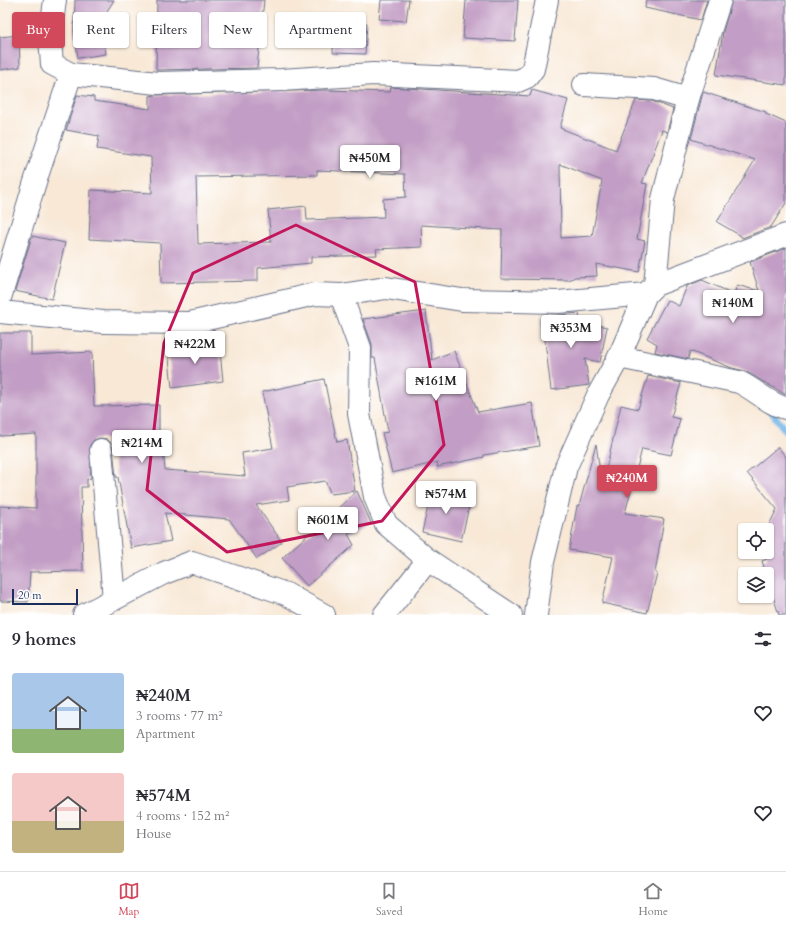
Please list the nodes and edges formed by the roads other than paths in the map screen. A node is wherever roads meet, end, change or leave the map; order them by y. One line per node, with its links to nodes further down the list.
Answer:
1 (55, 0): 4 (street)
2 (547, 0): 4 (street)
3 (720, 0): 6 (street)
4 (71, 74): 10 (street)
5 (584, 85): 6 (street)
6 (688, 99): 8 (street)
7 (786, 235): 8 (street)
8 (650, 290): 9 (street); 12 (street)
9 (341, 294): 11 (street); 15 (street)
10 (0, 298)
11 (0, 312)
12 (619, 357): 13 (street); 21 (street)
13 (786, 408)
14 (101, 450): 16 (street)
15 (428, 560): 19 (street); 20 (street)
16 (114, 599): 17 (street); 18 (street)
17 (84, 615)
18 (324, 615)
19 (384, 615)
20 (511, 615)
21 (538, 615)

